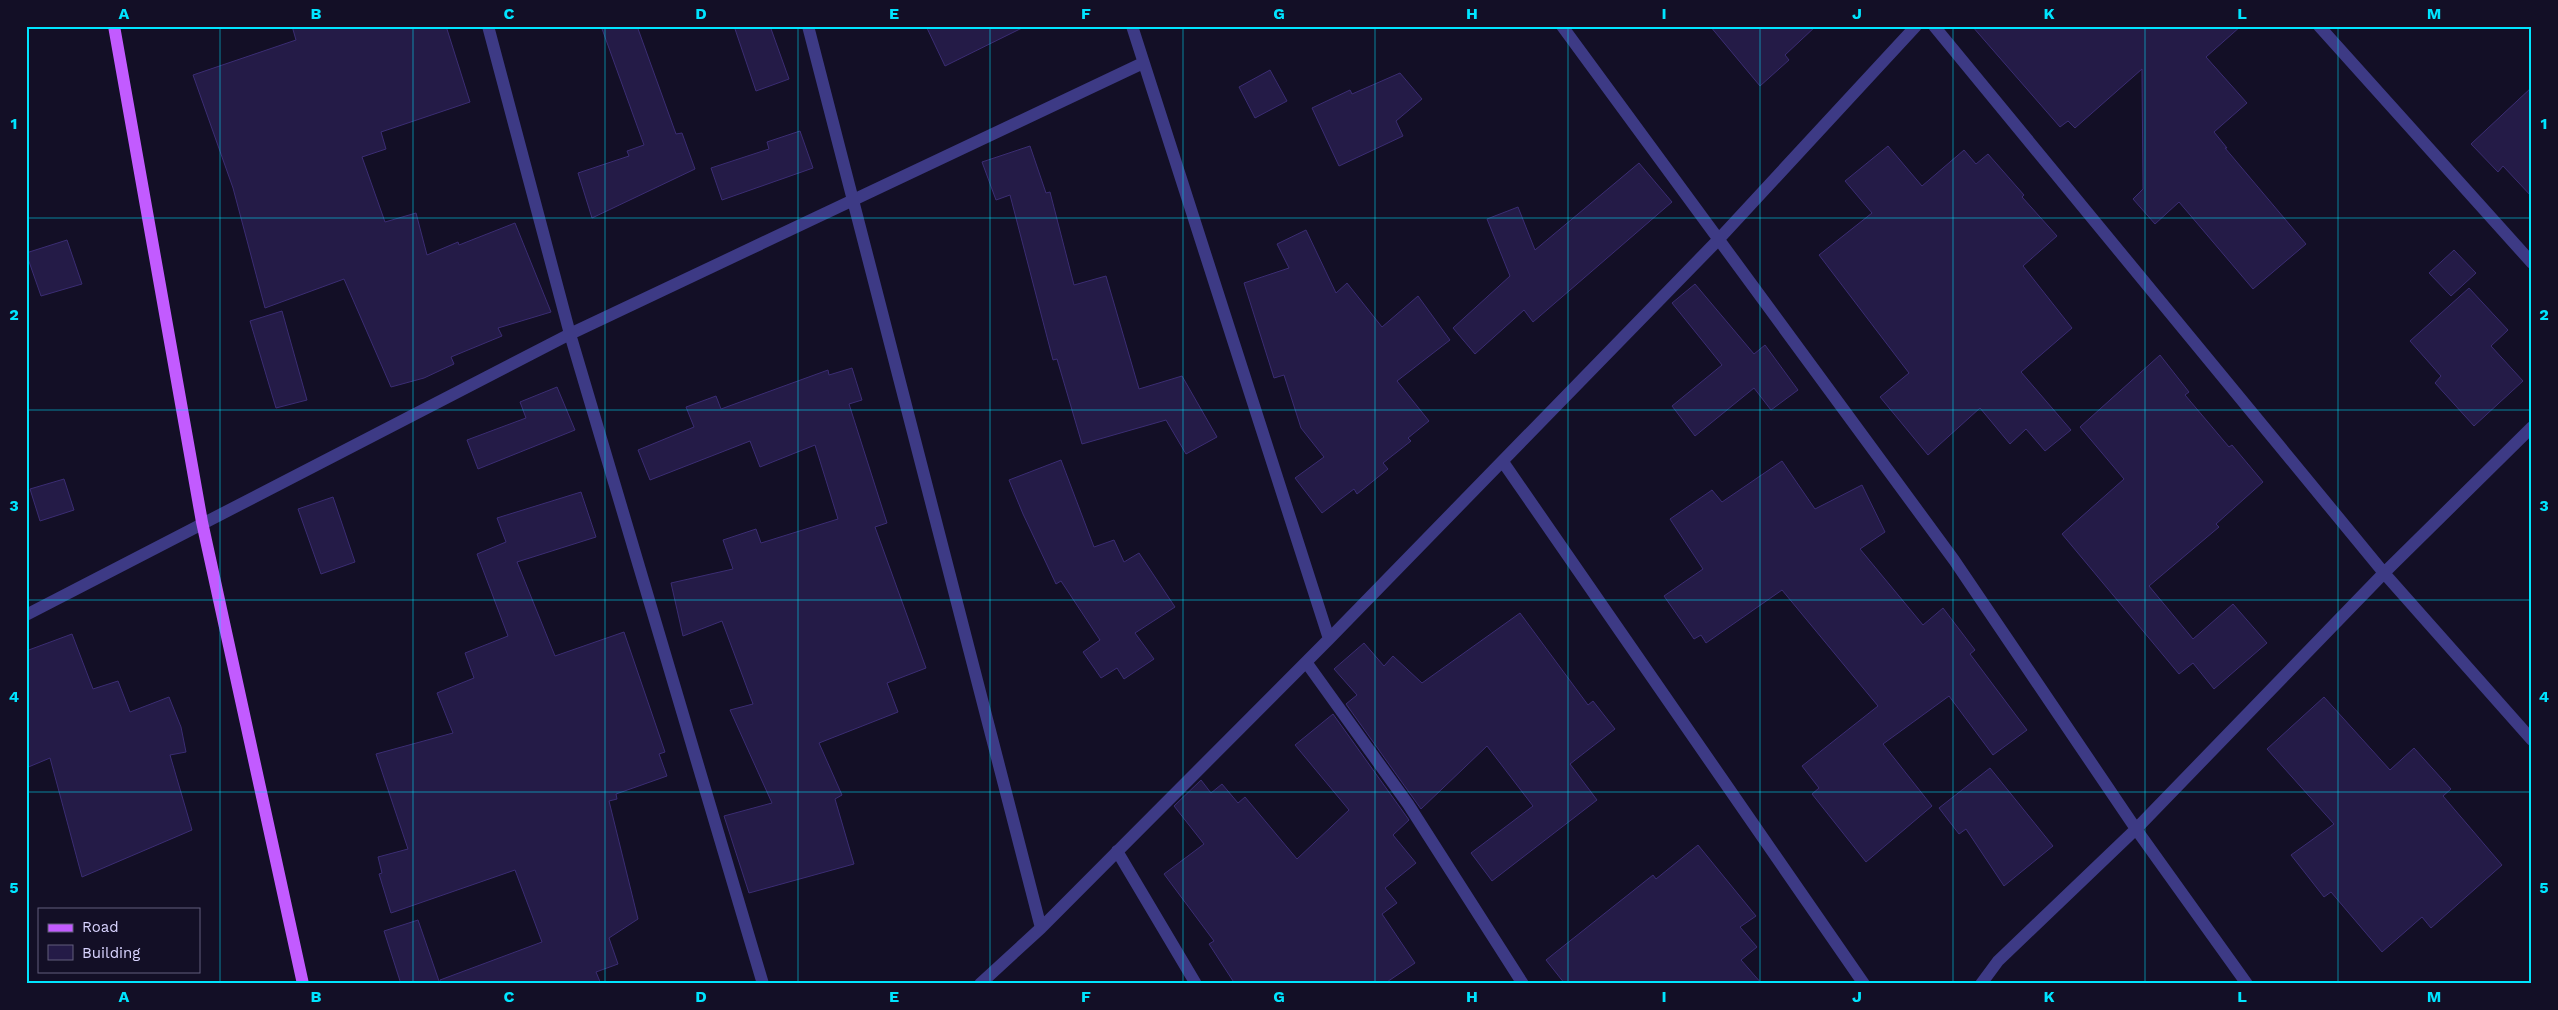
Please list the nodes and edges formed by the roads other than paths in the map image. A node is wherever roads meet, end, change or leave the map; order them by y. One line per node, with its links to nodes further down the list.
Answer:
1 (114, 26): 16 (main road)
2 (488, 26): 13 (street)
3 (808, 26): 10 (street)
4 (1132, 26): 9 (street)
5 (1562, 26): 11 (street)
6 (1916, 26): 11 (street)
7 (1934, 26): 17 (street)
8 (2319, 26): 12 (street)
9 (1143, 63): 10 (street); 19 (street)
10 (854, 198): 13 (street); 24 (street)
11 (1718, 240): 15 (street); 22 (street)
12 (2532, 263)
13 (570, 334): 16 (street); 26 (street)
14 (2532, 427): 17 (street)
15 (1503, 462): 19 (street); 30 (street)
16 (202, 522): 18 (street); 25 (main road)
17 (2384, 573): 21 (street); 22 (street)
18 (26, 615)
19 (1329, 639): 20 (street)
20 (1306, 662): 23 (street); 29 (street)
21 (2532, 740)
22 (2136, 829): 31 (street); 32 (street)
23 (1117, 851): 24 (street); 28 (street)
24 (1041, 928): 27 (street)
25 (303, 984)
26 (763, 984)
27 (980, 984)
28 (1196, 984)
29 (1523, 984)
30 (1864, 984)
31 (1981, 984)
32 (2247, 984)

